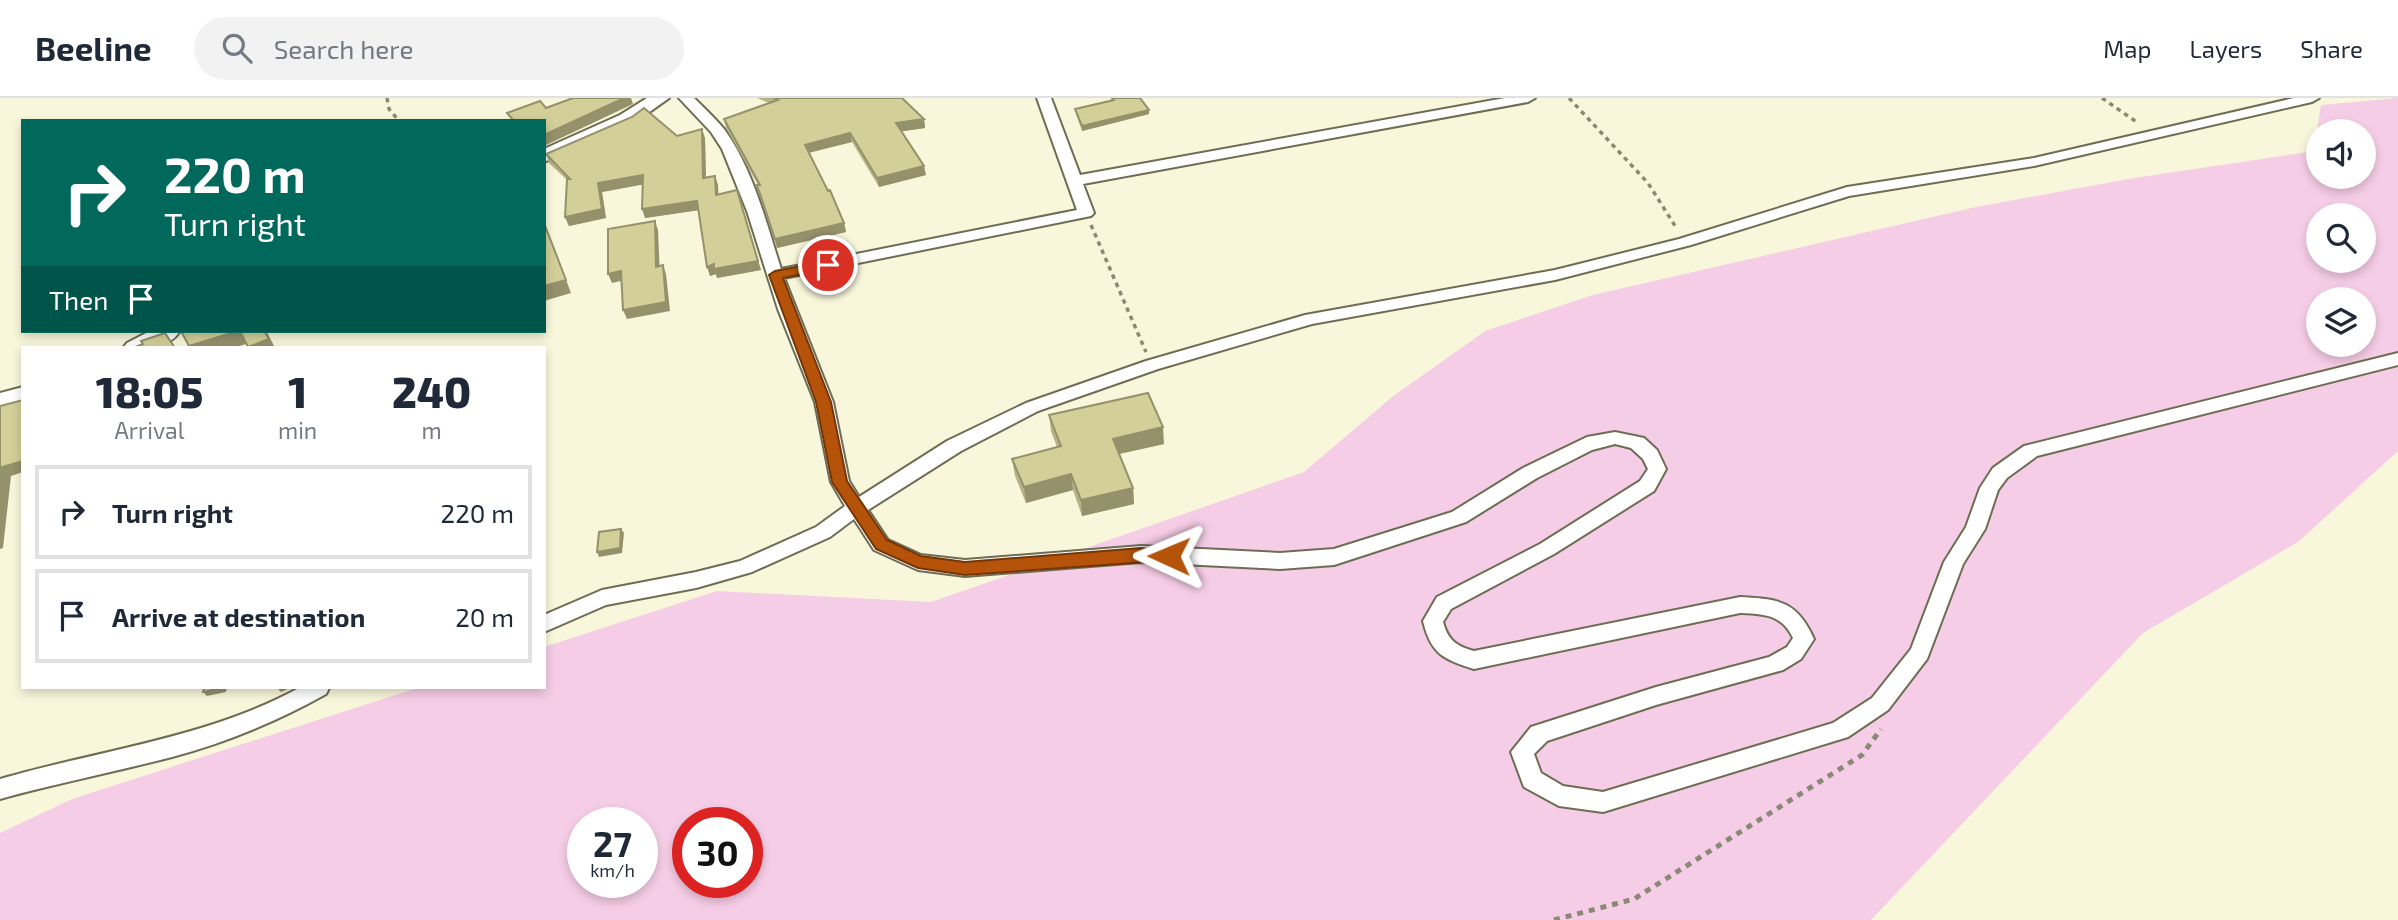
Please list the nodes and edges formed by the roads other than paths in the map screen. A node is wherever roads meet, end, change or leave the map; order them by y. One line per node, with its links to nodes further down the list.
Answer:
1 (660, 98): 6 (main road)
2 (686, 98): 8 (street)
3 (1044, 98): 7 (street)
4 (1528, 98): 7 (street)
5 (2312, 98): 14 (street)
6 (546, 155)
7 (1074, 181): 8 (street)
8 (775, 275): 14 (street)
9 (164, 333): 10 (main road)
10 (139, 346)
11 (2398, 359): 14 (street)
12 (21, 397): 13 (main road)
13 (0, 402)
14 (856, 508): 15 (street)
15 (546, 623)
16 (316, 689): 17 (street)
17 (0, 789)

